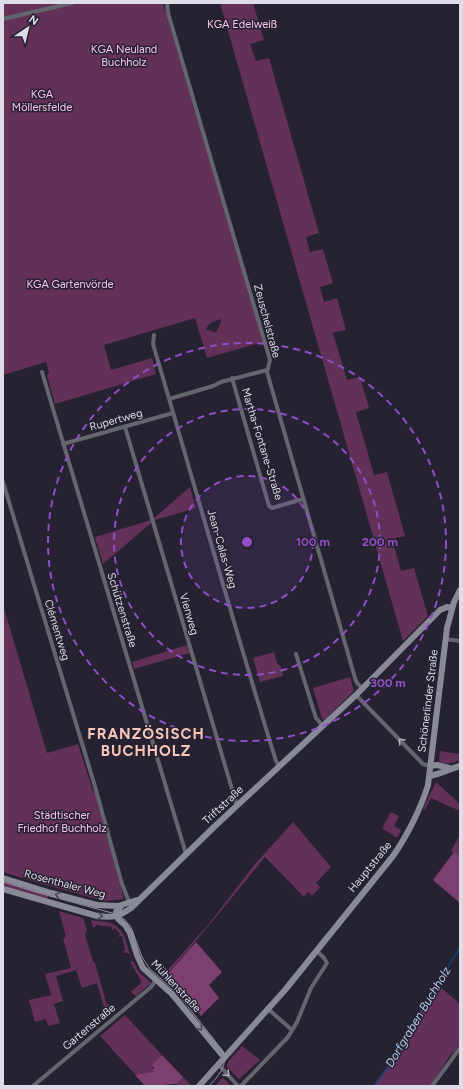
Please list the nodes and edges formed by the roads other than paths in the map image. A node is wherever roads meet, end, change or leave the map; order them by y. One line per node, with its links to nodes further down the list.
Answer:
1 (72, 3): 3 (street)
2 (167, 3): 5 (street, Zeuschelstraße)
3 (3, 19)
4 (154, 335): 8 (street, Jean-Calas-Weg)
5 (267, 370): 7 (street); 13 (street, Zeuschelstraße)
6 (42, 372): 11 (street, Schützenstraße)
7 (232, 378): 8 (street); 13 (street, Martha-Fontane-Straße)
8 (169, 399): 9 (street, Jean-Calas-Weg)
9 (173, 413): 10 (street, Rupertweg); 22 (street, Jean-Calas-Weg)
10 (125, 427): 11 (street, Rupertweg); 27 (street, Vienweg)
11 (63, 444): 28 (street, Schützenstraße)
12 (3, 482): 32 (street, Clémentweg)
13 (303, 499): 19 (street, Zeuschelstraße)
14 (460, 590): 15 (main road, Schönerlinder Straße)
15 (452, 608): 16 (main road, Schönerlinder Straße); 19 (main road, Triftstraße)
16 (445, 639): 17 (street, Schönerlinder Straße); 23 (main road, Schönerlinder Straße)
17 (460, 641)
18 (296, 654): 21 (street)
19 (363, 688): 20 (main road, Triftstraße)
20 (356, 695): 21 (main road, Triftstraße); 23 (street, one-way to 20)
21 (323, 726): 22 (main road, Triftstraße)
22 (280, 766): 27 (main road, Triftstraße)
23 (430, 766): 25 (main road); 26 (main road, Hauptstraße)
24 (460, 766): 25 (main road)
25 (449, 768): 26 (main road)
26 (430, 776): 34 (main road, Hauptstraße)
27 (237, 806): 28 (main road, Triftstraße)
28 (186, 854): 32 (main road, Triftstraße)
29 (3, 878): 31 (main road, Rosenthaler Weg, one-way to 29)
30 (3, 889): 33 (main road, Rosenthaler Weg, one-way to 33)
31 (122, 905): 32 (main road, Triftstraße); 33 (main road)
32 (131, 905): 33 (main road, Triftstraße)
33 (116, 917): 35 (main road, Mühlenstraße)
34 (316, 950): 36 (main road, Hauptstraße); 37 (street)
35 (156, 980): 39 (main road, Mühlenstraße, one-way to 39); 42 (street, Gartenstraße)
36 (268, 1008): 37 (street); 39 (main road, Hauptstraße)
37 (292, 1030): 44 (street)
38 (460, 1048): 45 (street)
39 (224, 1057): 40 (main road, Hauptstraße)
40 (218, 1064): 41 (street, one-way to 41); 43 (main road, Hauptstraße)
41 (235, 1085)
42 (33, 1086)
43 (199, 1086)
44 (241, 1086)
45 (432, 1086)

